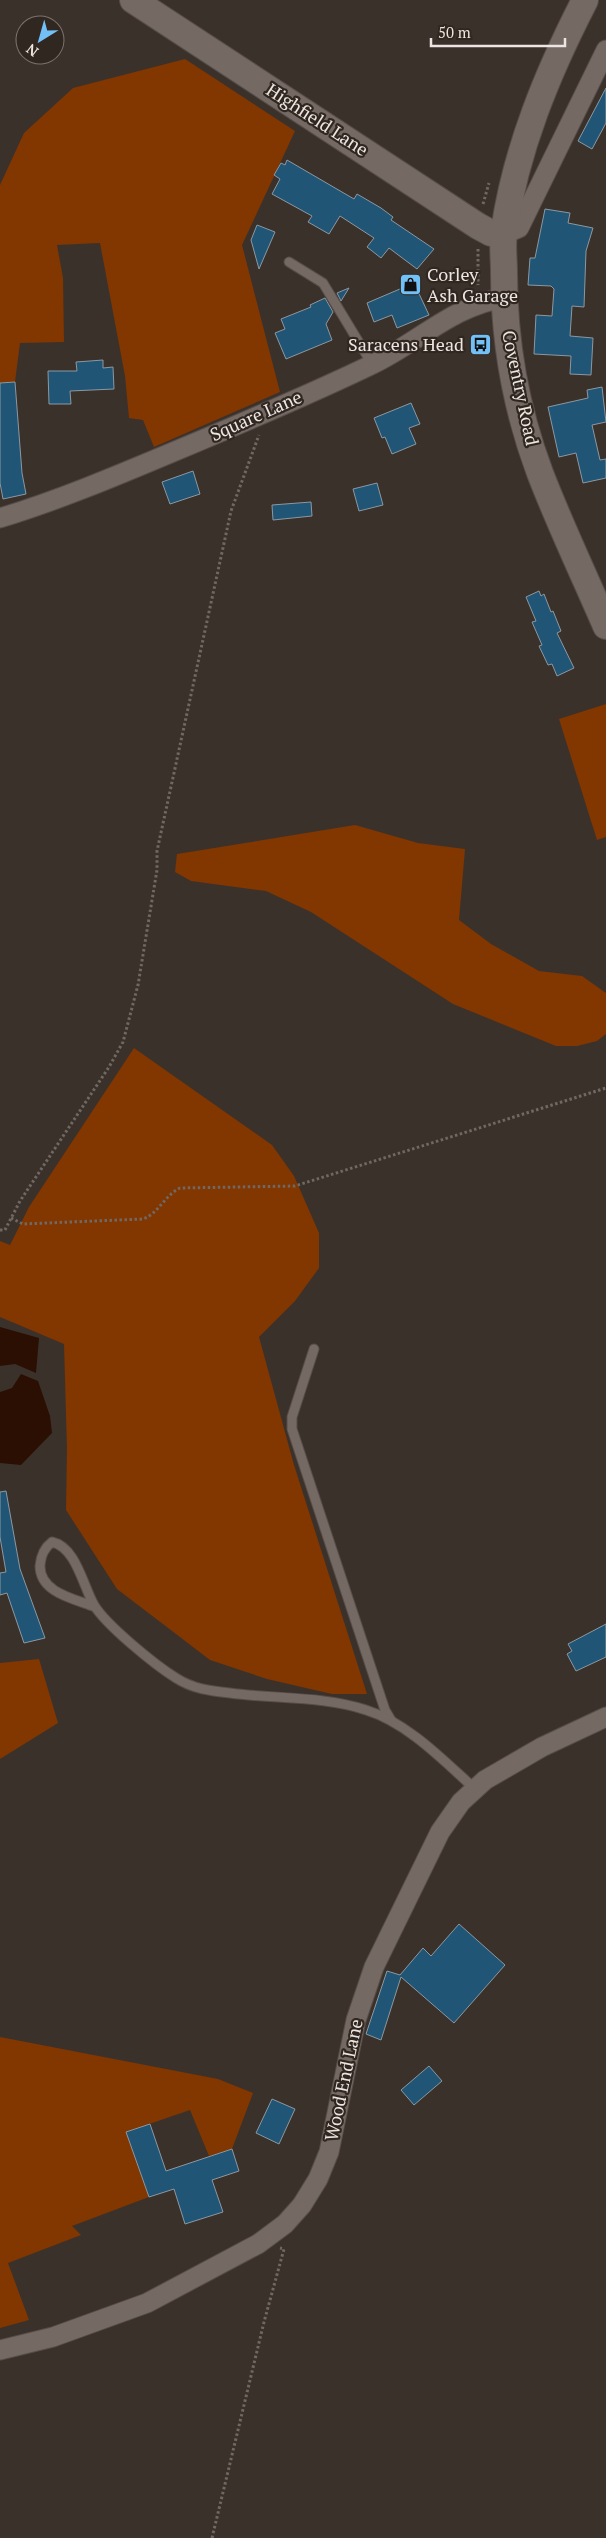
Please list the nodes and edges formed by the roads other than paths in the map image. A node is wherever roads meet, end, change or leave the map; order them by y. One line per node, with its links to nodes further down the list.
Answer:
1 (133, 0): 4 (main road, Highfield Lane)
2 (585, 0): 4 (main road, Coventry Road)
3 (606, 50): 4 (street)
4 (504, 234): 6 (main road, Coventry Road)
5 (289, 262): 7 (lane)
6 (504, 298): 7 (street, Square Lane); 9 (main road, Coventry Road)
7 (372, 364): 8 (street, Square Lane)
8 (0, 518)
9 (606, 626)
10 (314, 1349): 13 (lane)
11 (95, 1607): 11 (lane); 13 (lane)
12 (606, 1718): 14 (street, Wood End Lane)
13 (391, 1720): 14 (lane)
14 (476, 1789): 15 (street, Wood End Lane)
15 (0, 2350)

